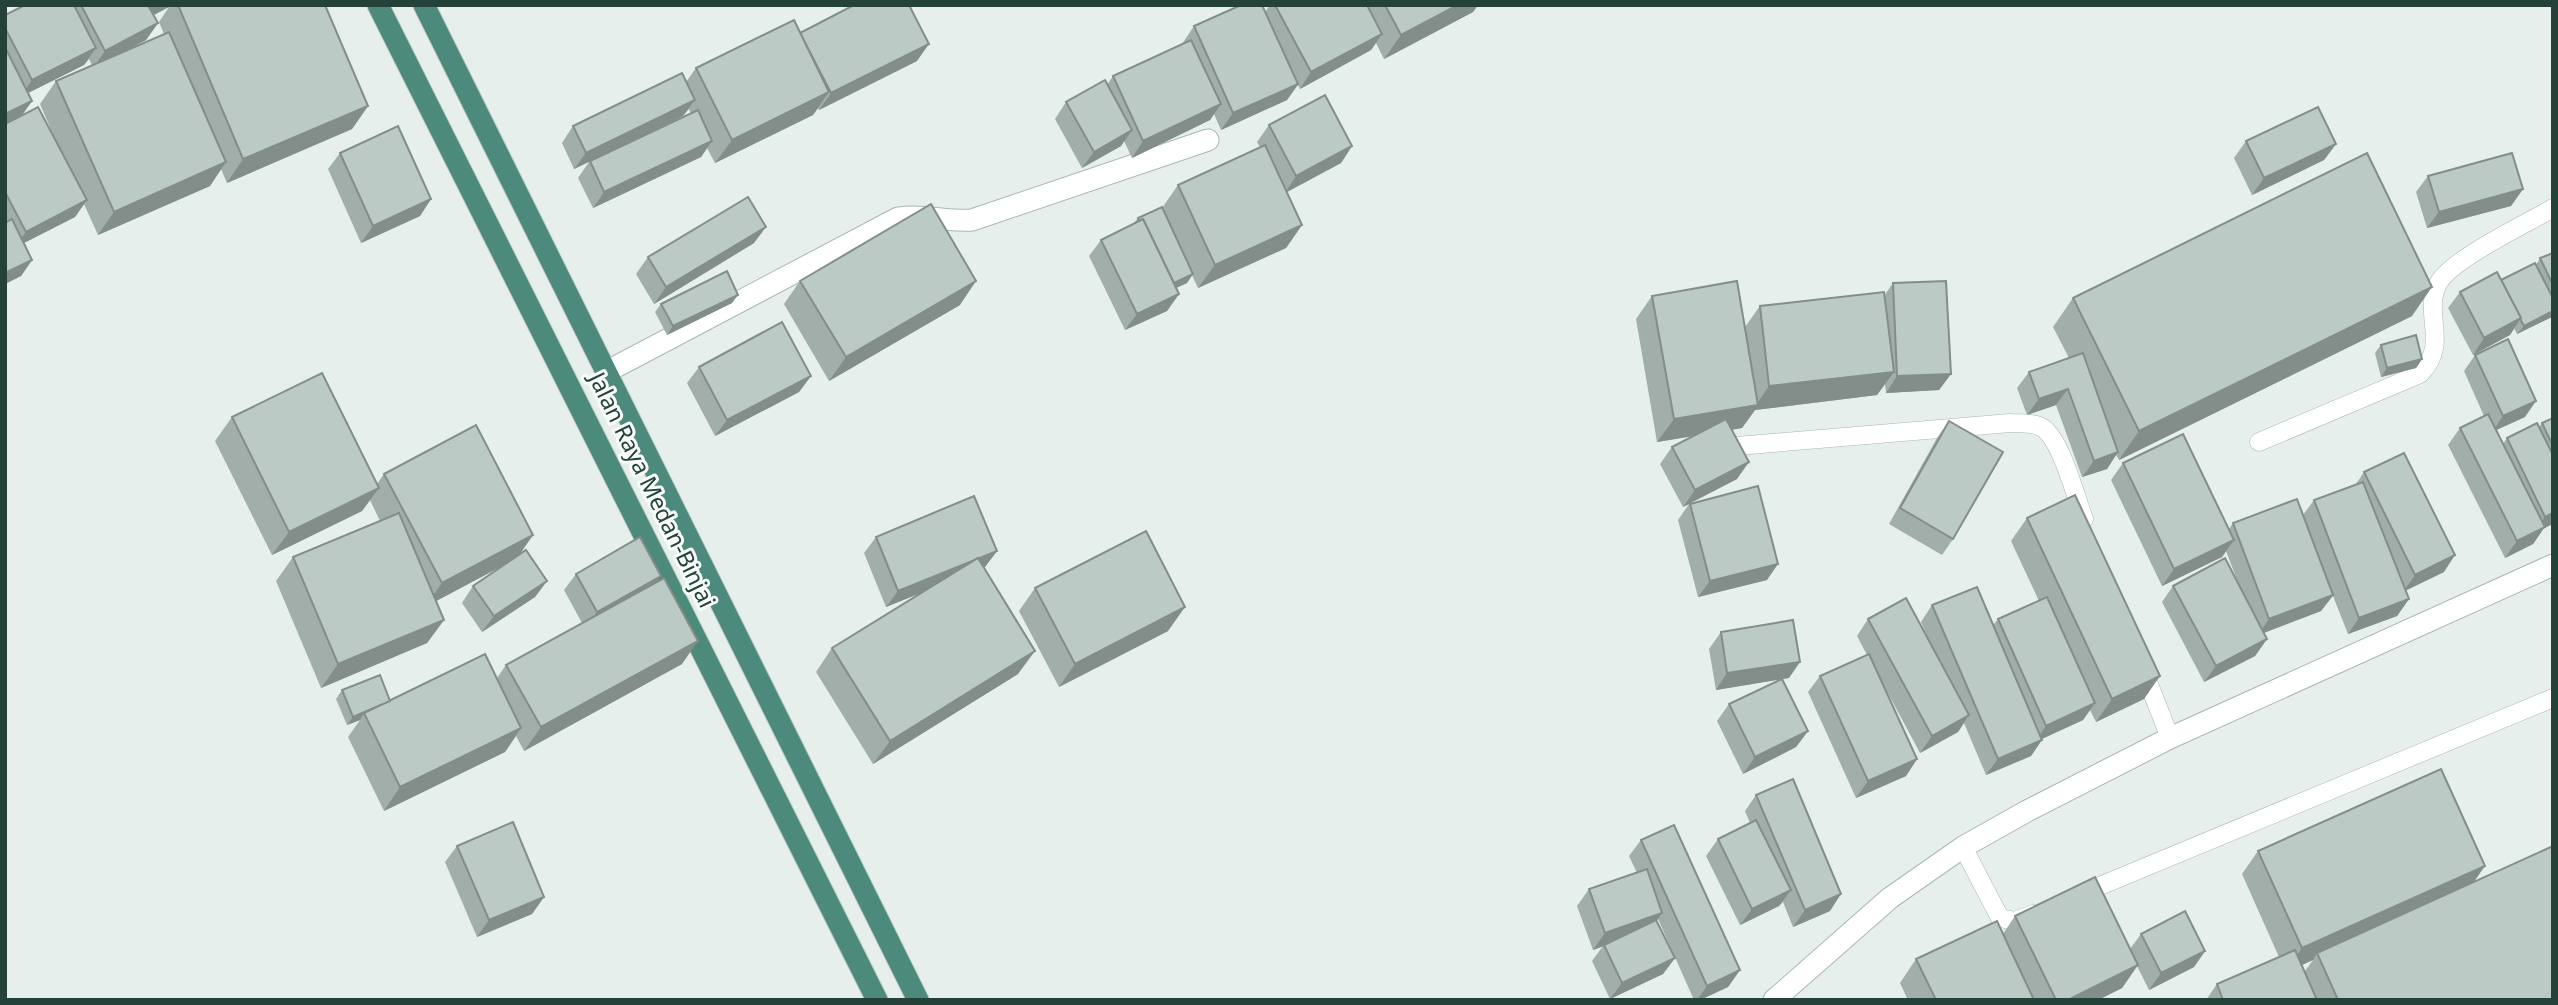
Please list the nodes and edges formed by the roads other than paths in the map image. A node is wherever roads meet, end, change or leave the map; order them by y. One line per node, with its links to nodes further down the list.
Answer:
1 (378, 5): 14 (highway, Jalan Raya Medan-Binjai)
2 (424, 5): 5 (highway, Jalan Raya Medan-Binjai)
3 (1208, 141): 5 (street)
4 (2553, 208): 6 (lane)
5 (606, 372): 15 (highway, Jalan Raya Medan-Binjai)
6 (2259, 442)
7 (1737, 446): 8 (lane)
8 (2090, 534)
9 (2553, 565): 12 (street)
10 (2135, 649): 12 (lane)
11 (2553, 698): 13 (lane)
12 (2170, 738): 13 (street)
13 (1964, 847): 16 (street)
14 (877, 1000)
15 (918, 1000)
16 (1774, 1000)

